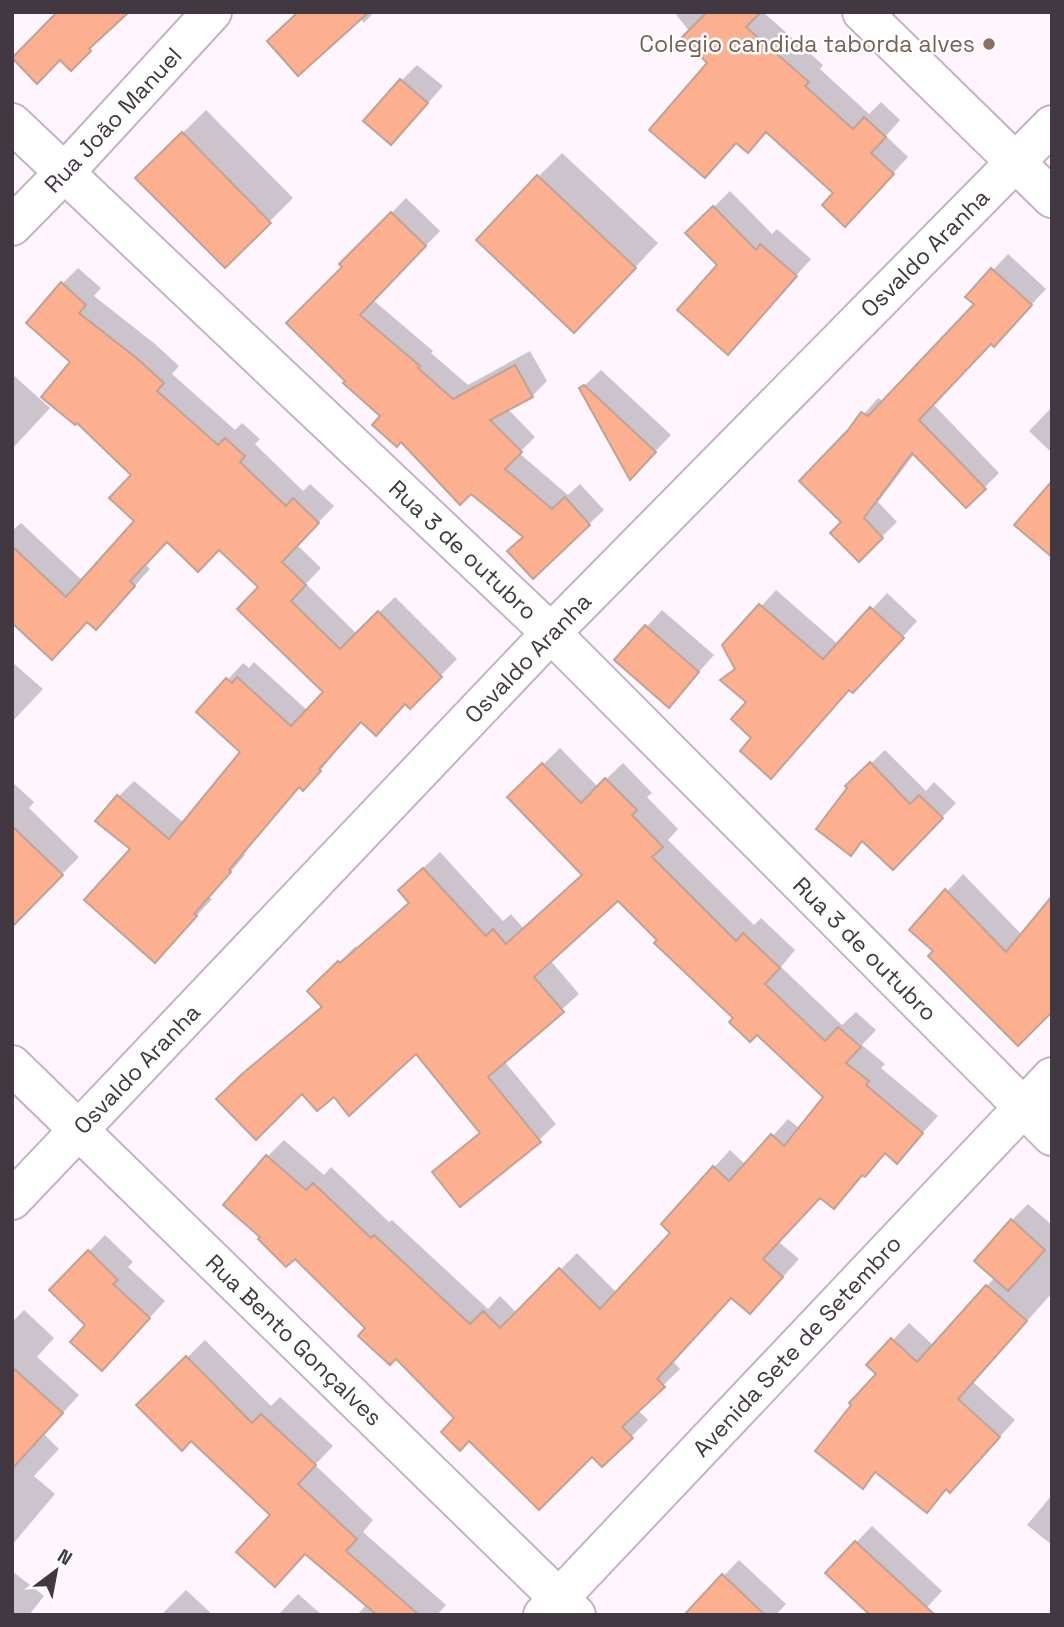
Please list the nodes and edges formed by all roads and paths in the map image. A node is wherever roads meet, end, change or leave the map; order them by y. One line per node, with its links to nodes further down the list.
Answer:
1 (212, 12): 6 (street, Rua João Manuel)
2 (862, 12): 5 (street)
3 (12, 122): 6 (street, Rua 3 de outubro)
4 (1052, 125): 5 (street, Osvaldo Aranha)
5 (1015, 162): 7 (street); 9 (street, Osvaldo Aranha)
6 (64, 173): 8 (street, Rua João Manuel); 9 (street, Rua 3 de outubro)
7 (1052, 198)
8 (12, 226)
9 (551, 633): 12 (street, Rua 3 de outubro); 13 (street, Osvaldo Aranha)
10 (12, 1065): 13 (street, Rua Bento Gonçalves)
11 (1052, 1077): 12 (street, Avenida Sete de Setembro)
12 (1023, 1107): 14 (street, Rua 3 de outubro); 16 (street, Avenida Sete de Setembro)
13 (80, 1130): 15 (street, Osvaldo Aranha); 16 (street, Rua Bento Gonçalves)
14 (1052, 1136)
15 (12, 1200)
16 (559, 1609)

